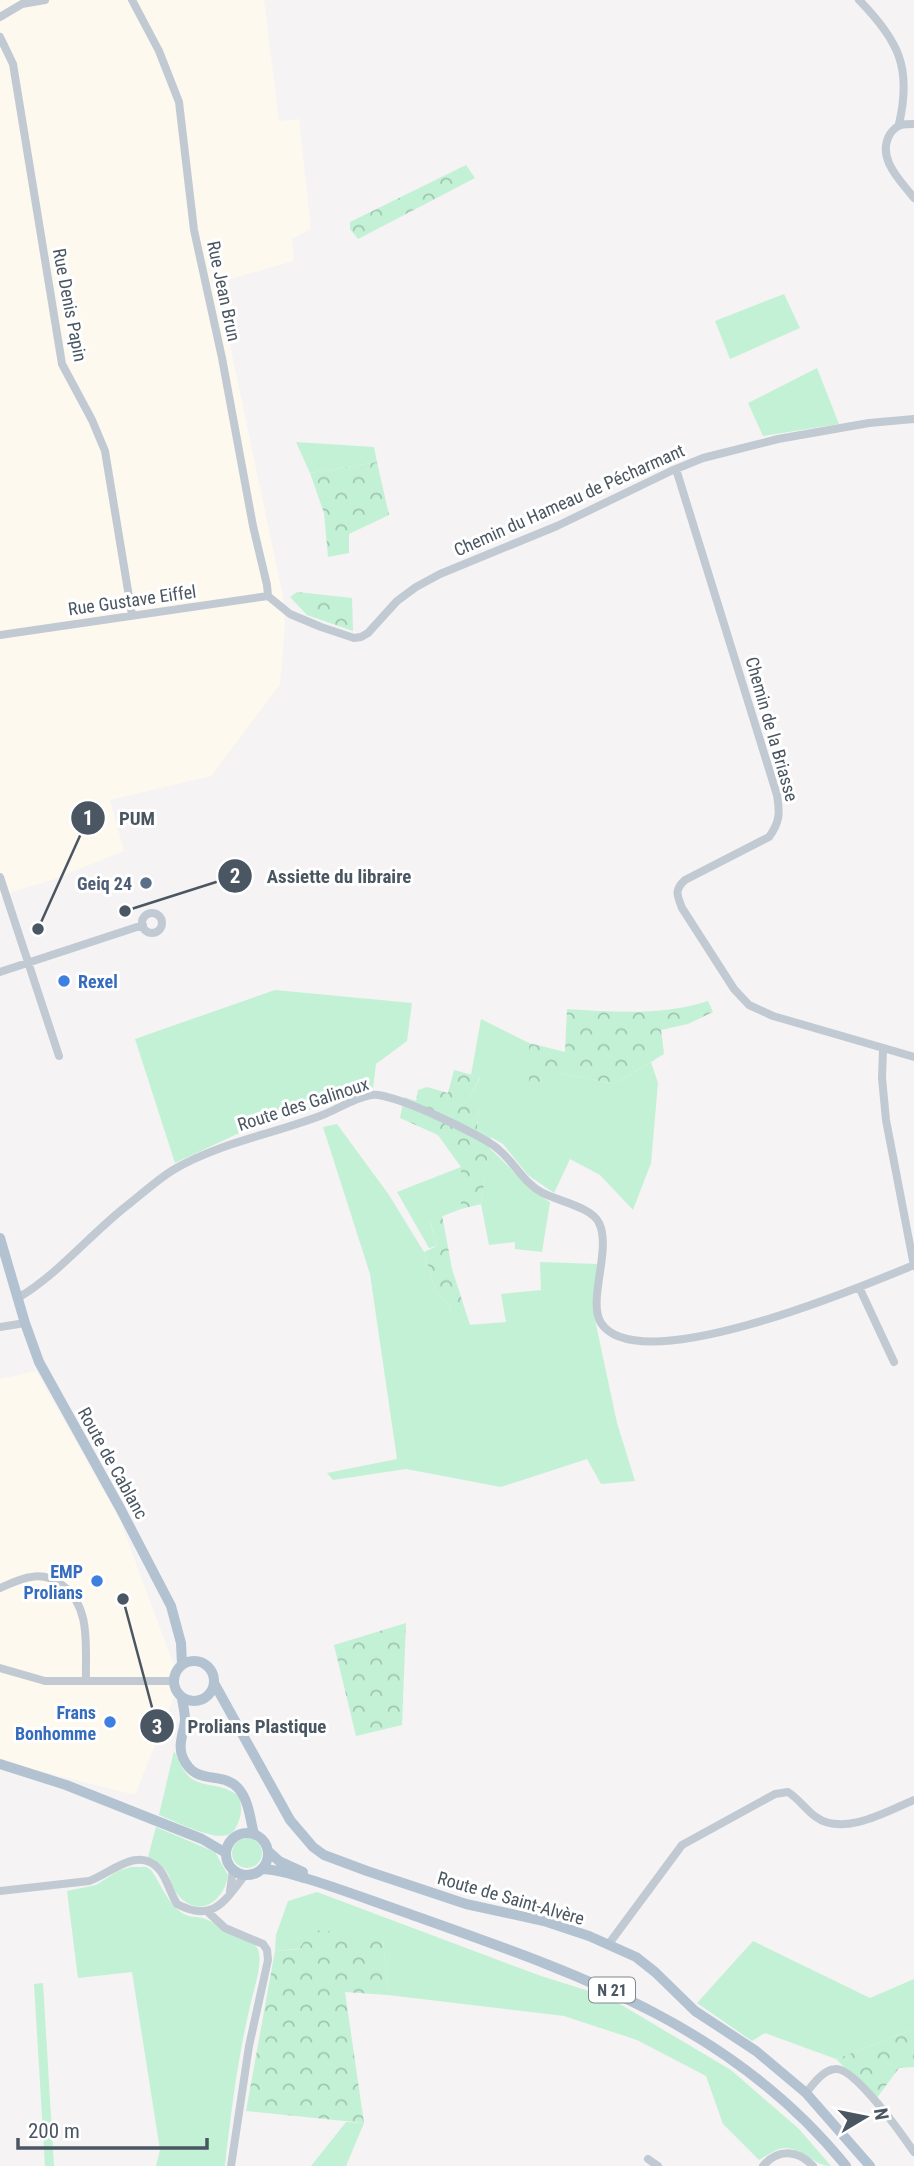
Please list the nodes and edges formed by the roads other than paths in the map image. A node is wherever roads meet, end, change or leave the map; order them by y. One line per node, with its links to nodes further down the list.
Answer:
1 (45, 0): 4 (street)
2 (132, 0): 11 (street, Rue Jean Brun)
3 (859, 0): 6 (street)
4 (0, 17)
5 (0, 37): 12 (street, Rue Denis Papin)
6 (899, 124): 7 (street); 8 (street)
7 (914, 124)
8 (914, 198)
9 (914, 419): 10 (street, Chemin du Hameau de Pécharmant)
10 (676, 469): 11 (street, Chemin du Hameau de Pécharmant); 18 (street, Chemin de la Briasse)
11 (268, 596): 12 (street, Rue Gustave Eiffel)
12 (132, 615): 13 (street, Rue Gustave Eiffel)
13 (0, 635)
14 (0, 877): 16 (street)
15 (143, 925): 16 (street)
16 (29, 963): 17 (street); 19 (street)
17 (0, 972)
18 (883, 1050): 20 (street, Chemin de la Briasse); 22 (street)
19 (59, 1056)
20 (914, 1057)
21 (0, 1238): 24 (main road, Route de Cablanc)
22 (914, 1266): 23 (street, Route des Galinoux)
23 (859, 1287): 24 (street, Route des Galinoux); 27 (street)
24 (18, 1297): 25 (main road, Route de Cablanc)
25 (25, 1323): 26 (street); 29 (main road, Route de Cablanc)
26 (0, 1327)
27 (894, 1362)
28 (0, 1588): 33 (street)
29 (181, 1643): 30 (main road); 31 (main road)
30 (197, 1661): 31 (main road); 35 (main road)
31 (182, 1664): 34 (main road)
32 (0, 1668): 33 (street)
33 (86, 1681): 34 (street)
34 (173, 1682): 36 (main road)
35 (214, 1683): 37 (main road); 38 (main road, Route de Saint-Alvère)
36 (182, 1698): 37 (main road); 39 (main road)
37 (202, 1699): 38 (main road); 39 (main road)
38 (229, 1709): 56 (main road, Route de Saint-Alvère)
39 (185, 1720): 42 (main road)
40 (0, 1764): 45 (main road)
41 (914, 1800): 56 (street)
42 (248, 1811): 43 (main road); 44 (main road)
43 (240, 1834): 44 (main road); 46 (main road)
44 (254, 1834): 47 (main road)
45 (202, 1839): 46 (main road); 48 (main road)
46 (230, 1842): 48 (main road)
47 (268, 1851): 49 (main road); 52 (main road, N 21)
48 (226, 1853): 50 (main road)
49 (262, 1869): 51 (main road); 52 (main road, N 21)
50 (233, 1870): 51 (main road); 54 (street)
51 (245, 1875): 54 (street)
52 (335, 1888): 64 (main road, N 21)
53 (0, 1891): 55 (street)
54 (230, 1894): 55 (street)
55 (208, 1912): 60 (street)
56 (608, 1945): 57 (main road, Route de Saint-Alvère)
57 (806, 2093): 58 (street); 65 (main road, Route de Saint-Alvère)
58 (914, 2152)
59 (648, 2159): 61 (street)
60 (231, 2166)
61 (658, 2166)
62 (763, 2166): 63 (street)
63 (813, 2166)
64 (846, 2166)
65 (870, 2166)

